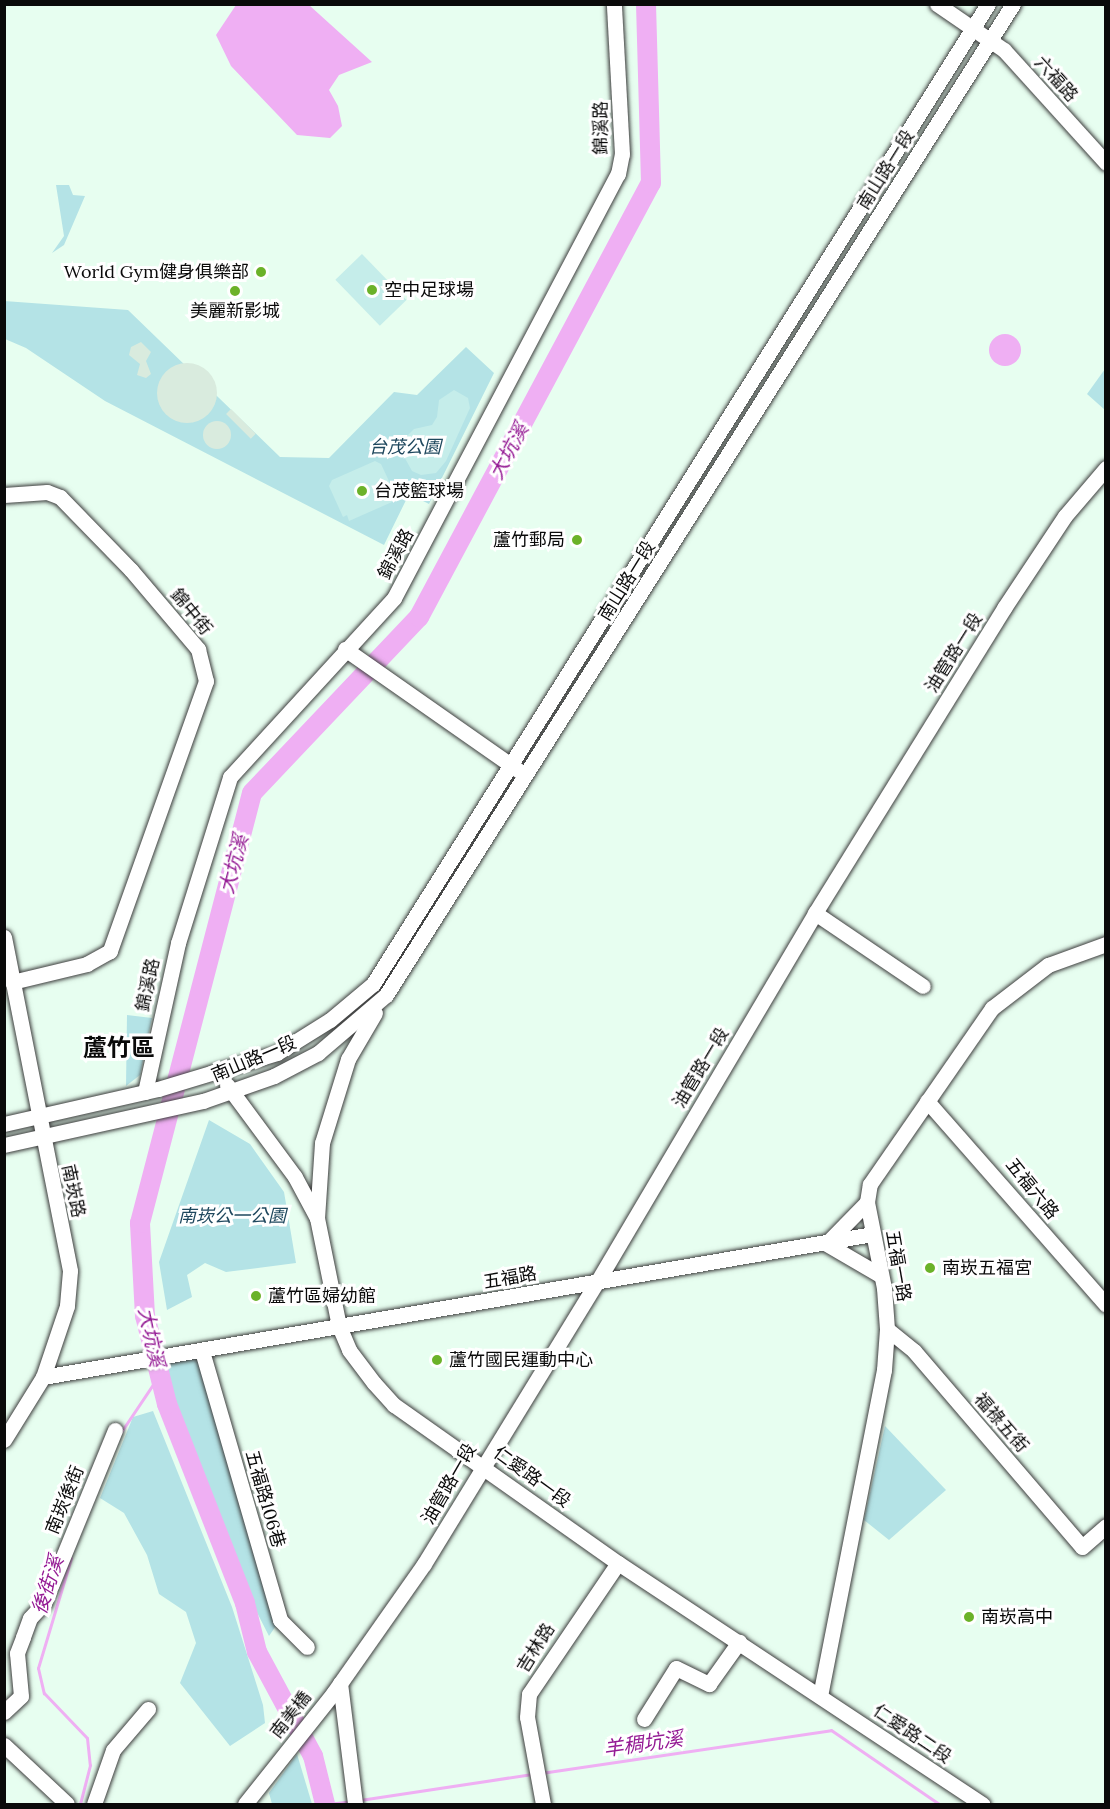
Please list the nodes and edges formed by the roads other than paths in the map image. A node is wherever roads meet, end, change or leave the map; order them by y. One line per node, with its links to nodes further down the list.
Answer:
1 (614, 4): 12 (street, 錦溪路)
2 (937, 4): 5 (street, 六福路)
3 (988, 4): 5 (street, 南山路一段)
4 (1013, 4): 6 (street, 南山路一段)
5 (972, 27): 6 (street, 六福路); 10 (street, 南山路一段)
6 (991, 41): 7 (street, 六福路); 11 (street, 南山路一段)
7 (1106, 162)
8 (1106, 468): 15 (street, 油管路一段)
9 (4, 495): 18 (street, 錦中街)
10 (650, 546): 11 (street); 13 (street, 南山路一段)
11 (666, 556): 14 (street, 南山路一段)
12 (345, 650): 13 (street); 22 (street, 錦溪路)
13 (513, 767): 14 (street); 21 (street, 南山路一段)
14 (527, 777): 20 (street, 南山路一段)
15 (815, 913): 19 (street); 34 (street, 油管路一段)
16 (4, 937): 18 (street, 南崁路)
17 (1106, 944): 24 (street, 五福一路)
18 (12, 982): 25 (street, 南崁路)
19 (922, 986)
20 (386, 995): 23 (street, 南山路一段); 30 (street, 仁愛路一段)
21 (218, 1073): 22 (street, 南山路一段); 23 (street, 仁愛路一段)
22 (151, 1091): 25 (street)
23 (231, 1091): 27 (street, 南山路一段); 30 (street, 仁愛路一段)
24 (927, 1101): 29 (street, 五福一路); 35 (street, 五福六路)
25 (38, 1118): 26 (street); 27 (street, 南崁路)
26 (4, 1124)
27 (42, 1136): 28 (street); 39 (street, 南崁路)
28 (4, 1145)
29 (867, 1202): 31 (street, 五福一路); 32 (street)
30 (316, 1218): 36 (street, 仁愛路一段)
31 (873, 1234): 32 (street, 五福路); 33 (street, 五福一路)
32 (826, 1242): 33 (street); 34 (street, 五福路)
33 (880, 1275): 37 (street, 五福一路)
34 (597, 1282): 36 (street, 五福路); 42 (street, 油管路一段)
35 (1106, 1305)
36 (339, 1326): 38 (street, 五福路); 42 (street, 仁愛路一段)
37 (887, 1329): 43 (street, 福祿五街); 48 (street, 五福一路)
38 (202, 1351): 39 (street, 五福路); 46 (street, 五福路106巷)
39 (43, 1377): 41 (street, 南崁路)
40 (115, 1430): 50 (street, 南崁後街)
41 (4, 1440)
42 (483, 1465): 44 (street, 仁愛路一段); 47 (street, 油管路一段)
43 (1106, 1526)
44 (618, 1563): 45 (street, 仁愛路一段); 57 (street, 吉林路)
45 (739, 1642): 48 (street, 仁愛路一段); 51 (street)
46 (307, 1647)
47 (337, 1688): 53 (street); 56 (street, 南美橋)
48 (820, 1696): 58 (street, 仁愛路二段)
49 (148, 1709): 55 (street)
50 (4, 1712)
51 (644, 1719)
52 (4, 1745): 54 (street)
53 (355, 1798)
54 (68, 1804)
55 (94, 1804)
56 (245, 1804)
57 (543, 1804)
58 (982, 1804)

